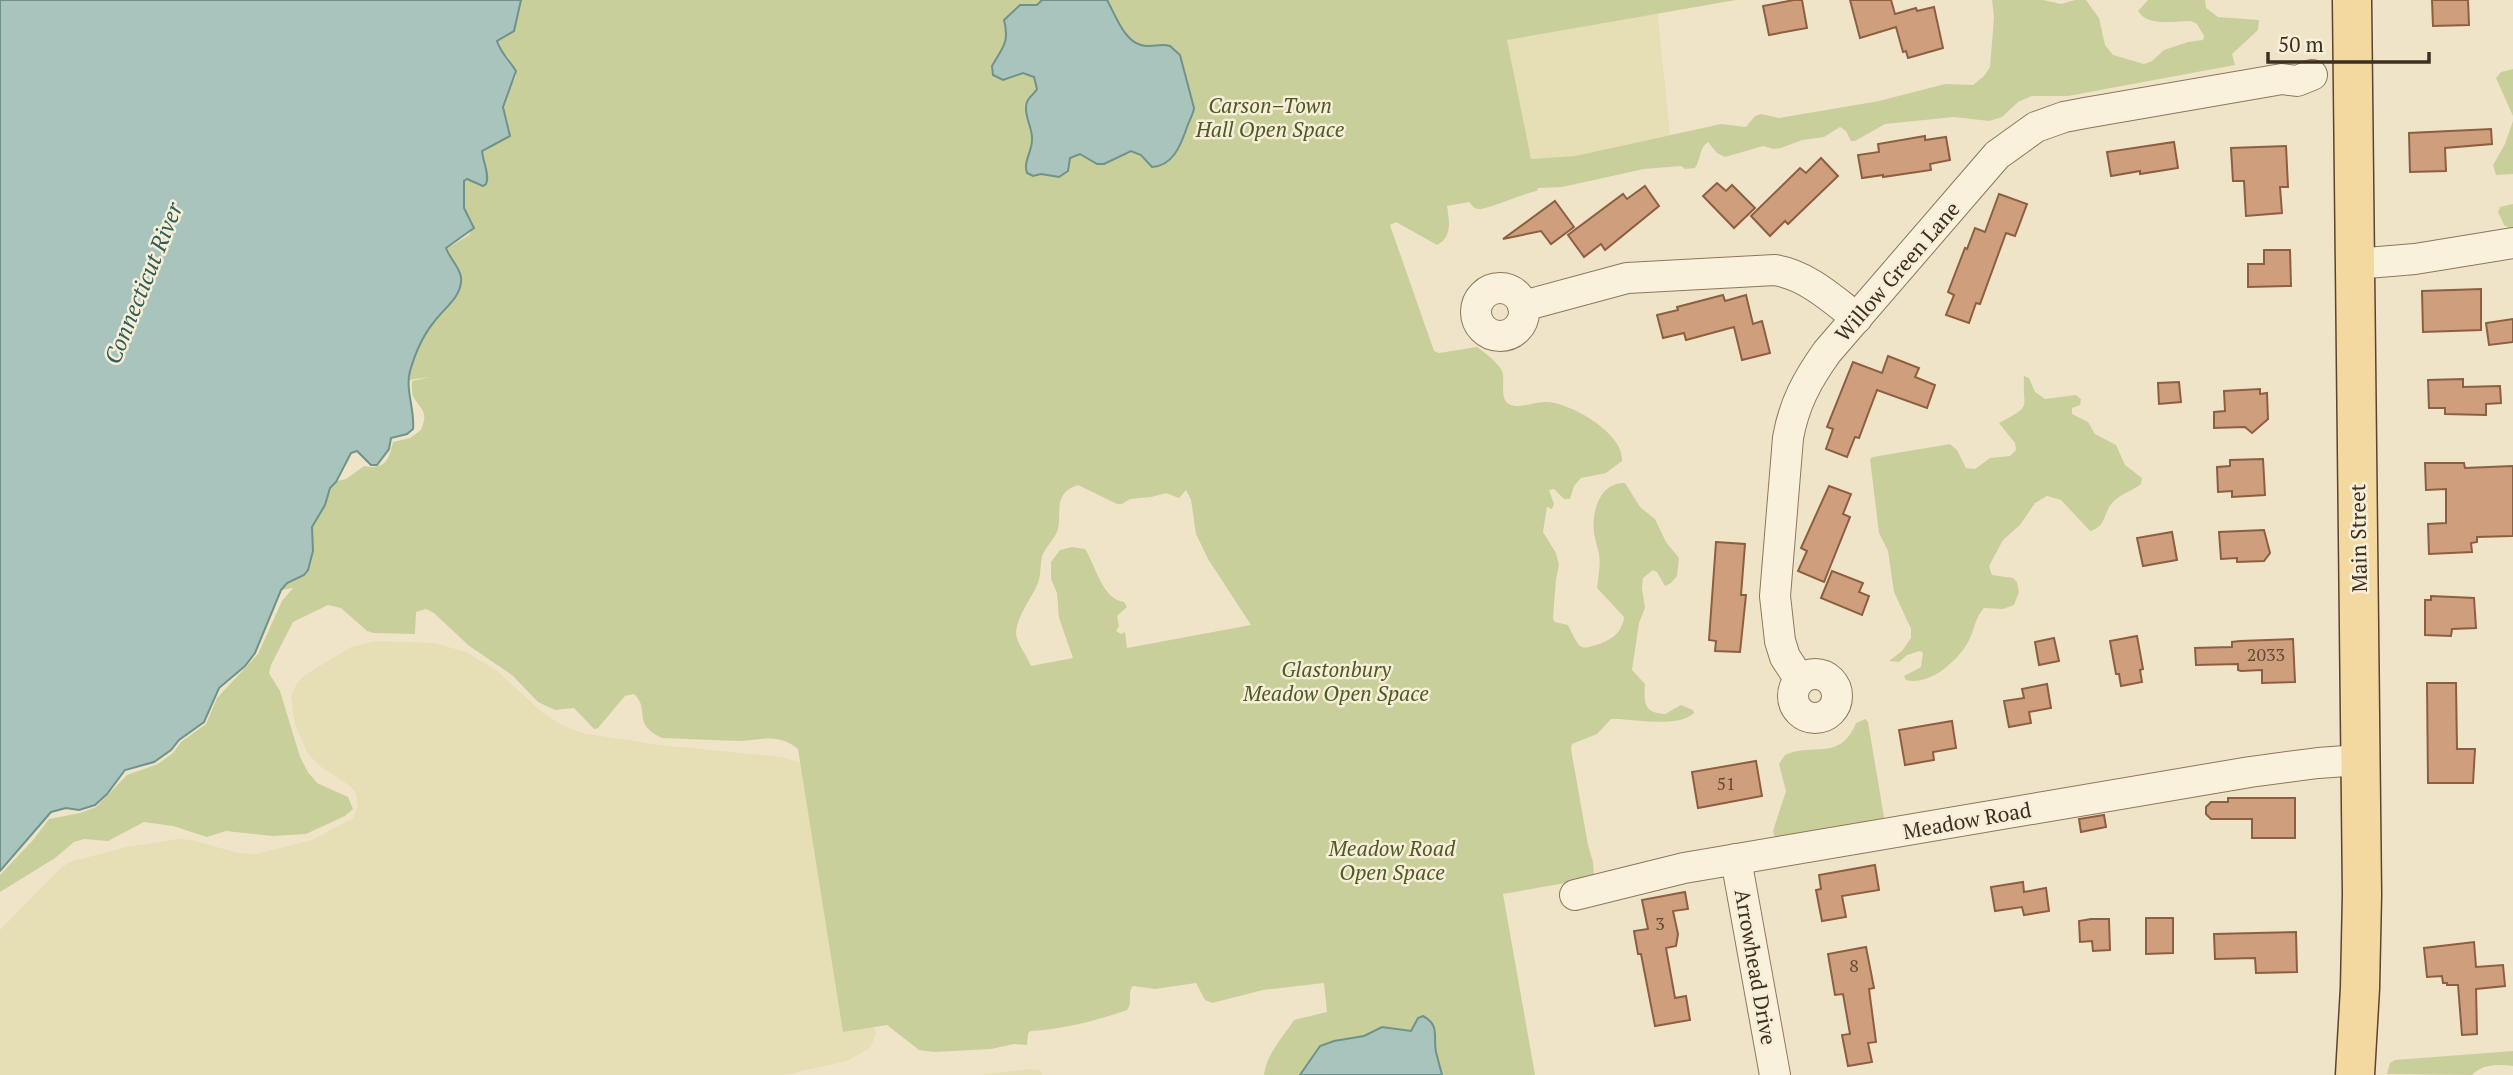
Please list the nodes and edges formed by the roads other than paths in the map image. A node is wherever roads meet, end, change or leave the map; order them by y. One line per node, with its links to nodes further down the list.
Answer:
1 (2352, 0): 2 (main road, Main Street)
2 (2353, 72): 4 (main road, Main Street); 6 (street, Willow Green Lane)
3 (2513, 243): 4 (street)
4 (2355, 264): 8 (main road, Main Street)
5 (1523, 306): 6 (street)
6 (1857, 318): 7 (street, Willow Green Lane)
7 (1800, 680)
8 (2360, 760): 9 (street, Meadow Road); 12 (main road, Main Street)
9 (1736, 859): 10 (street, Meadow Road); 11 (street, Arrowhead Drive)
10 (1575, 894)
11 (1775, 1075)
12 (2355, 1075)

